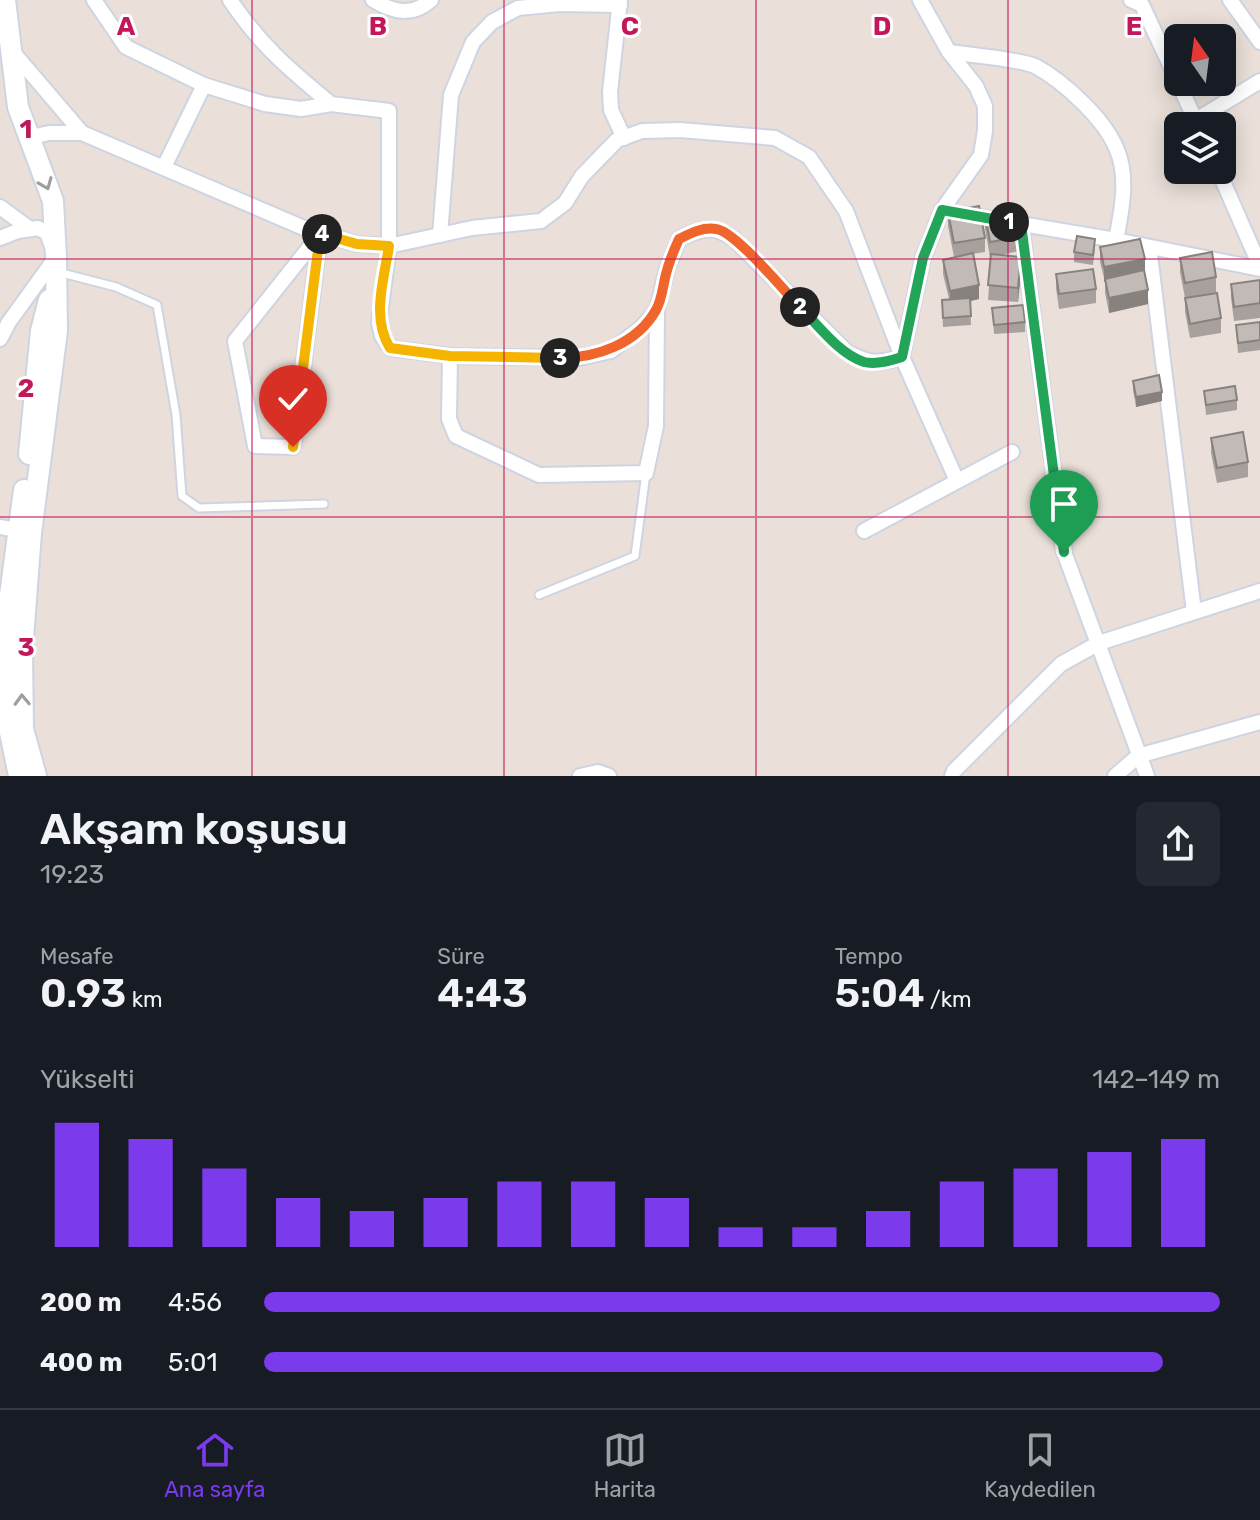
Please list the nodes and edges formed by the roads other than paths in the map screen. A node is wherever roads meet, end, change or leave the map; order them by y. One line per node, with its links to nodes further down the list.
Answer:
1 (5, 0): 12 (main road)
2 (94, 0): 16 (street)
3 (230, 0): 17 (street)
4 (373, 0): 5 (street)
5 (431, 0)
6 (920, 0): 13 (street)
7 (1230, 0): 10 (street)
8 (620, 2): 21 (street); 29 (street)
9 (1140, 2): 14 (street)
10 (1254, 24): 11 (street)
11 (1260, 42)
12 (9, 48): 19 (street); 20 (main road)
13 (949, 52): 25 (street); 31 (street)
14 (1164, 53)
15 (1260, 81): 18 (street)
16 (204, 85): 17 (street); 22 (street)
17 (331, 104): 32 (street)
18 (1214, 112)
19 (82, 133): 20 (street); 22 (street)
20 (27, 138): 35 (main road, one-way to 35)
21 (624, 138): 29 (street); 40 (street)
22 (164, 167): 28 (street)
23 (1224, 184): 34 (street)
24 (0, 207): 27 (street)
25 (942, 210): 26 (street); 40 (street)
26 (1021, 224): 31 (street); 50 (street)
27 (30, 229): 30 (street); 35 (street)
28 (320, 234): 28 (street); 32 (street)
29 (440, 235): 32 (street)
30 (0, 238)
31 (1116, 240): 33 (street)
32 (389, 246): 39 (street)
33 (1149, 247): 34 (street); 49 (street)
34 (1260, 268)
35 (56, 270): 37 (street); 44 (lane); 45 (main road)
36 (657, 310): 39 (street); 40 (street); 42 (street)
37 (4, 324): 38 (street)
38 (0, 339)
39 (450, 356): 42 (street)
40 (902, 357): 43 (street)
41 (1012, 452): 43 (street)
42 (646, 473): 48 (lane)
43 (957, 481): 46 (street)
44 (324, 504)
45 (16, 530): 53 (main road); 54 (main road, one-way to 45)
46 (864, 531)
47 (1260, 591): 49 (street)
48 (539, 595)
49 (1194, 612): 50 (street)
50 (1099, 643): 52 (street); 57 (street)
51 (1260, 722): 52 (street)
52 (1138, 756): 58 (street); 59 (street)
53 (19, 776)
54 (36, 776)
55 (580, 776): 56 (street)
56 (609, 776)
57 (952, 776)
58 (1115, 776)
59 (1147, 776)

